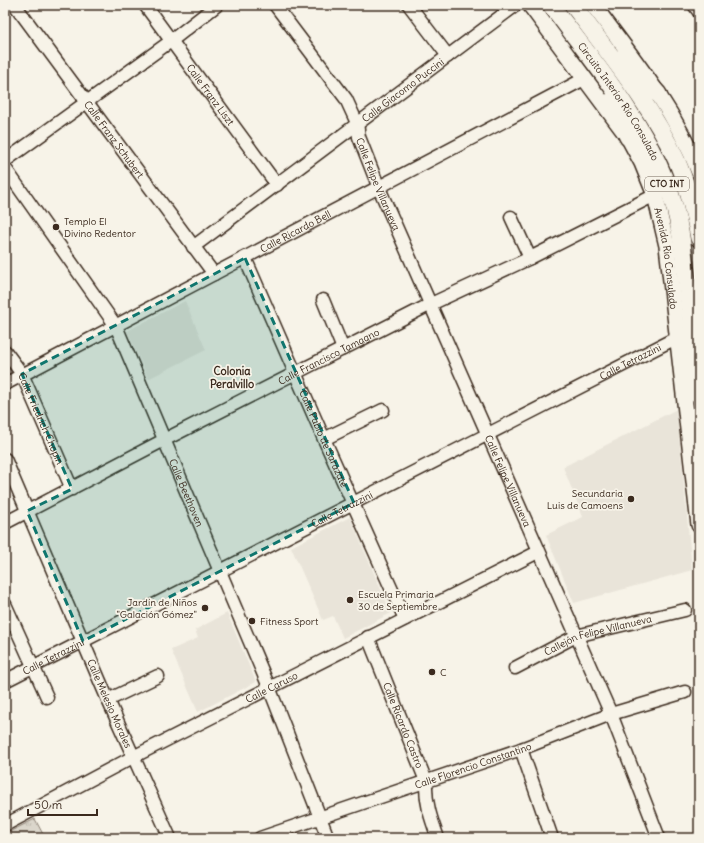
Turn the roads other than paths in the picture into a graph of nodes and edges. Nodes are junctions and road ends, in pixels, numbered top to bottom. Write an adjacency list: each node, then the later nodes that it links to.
1 (15, 5): 18 (street, Calle Franz Schubert)
2 (145, 5): 14 (street, Calle Franz Liszt)
3 (217, 5): 14 (street)
4 (275, 5): 19 (street, Calle Felipe Villanueva)
5 (409, 5): 15 (street)
6 (516, 5): 15 (street, Calle Giacomo Puccini)
7 (530, 5): 16 (main road, Avenida Río Consulado / CTO INT)
8 (551, 5): 13 (highway, Circuito Interior Río Consulado / CTO INT)
9 (593, 5): 17 (main road, CTO INT)
10 (694, 5): 12 (street)
11 (575, 8): 17 (highway); 28 (highway, Circuito Interior Río Consulado / CTO INT)
12 (699, 12)
13 (569, 29): 20 (highway); 42 (highway, Circuito Interior Río Consulado / CTO INT)
14 (171, 41): 18 (street); 24 (street, Calle Franz Liszt)
15 (448, 56): 19 (street, Calle Giacomo Puccini)
16 (584, 78): 20 (main road, Avenida Río Consulado / CTO INT); 25 (street, Calle Ricardo Bell)
17 (658, 94): 23 (main road, CTO INT)
18 (86, 102): 21 (street); 29 (street, Calle Franz Schubert)
19 (357, 123): 24 (street, Calle Giacomo Puccini); 25 (street, Calle Felipe Villanueva)
20 (628, 137): 26 (main road, Avenida Río Consulado / CTO INT)
21 (5, 161)
22 (5, 168): 35 (street, Calle Beethoven)
23 (699, 172)
24 (277, 185): 29 (street, Calle Giacomo Puccini)
25 (379, 188): 30 (street, Calle Ricardo Bell); 34 (street, Calle Felipe Villanueva)
26 (655, 195): 31 (street, Calle Francisco Tamagno); 36 (main road, Avenida Río Consulado / CTO INT)
27 (511, 217): 31 (street)
28 (699, 238)
29 (193, 247): 32 (street, Calle Franz Schubert)
30 (245, 258): 32 (street, Calle Ricardo Bell); 39 (street, Calle Pablo de Sarazate)
31 (530, 258): 34 (street, Calle Francisco Tamagno)
32 (214, 274): 35 (street, Calle Ricardo Bell)
33 (323, 300): 37 (street)
34 (431, 304): 37 (street, Calle Francisco Tamagno); 44 (street, Calle Felipe Villanueva)
35 (116, 326): 40 (street, Calle Ricardo Bell); 46 (street, Calle Beethoven)
36 (678, 337): 44 (street, Calle Tetrazzini); 52 (main road, Avenida Río Consulado / CTO INT)
37 (343, 349): 39 (street, Calle Francisco Tamagno)
38 (5, 351): 40 (street, Calle Friedrich Chopin)
39 (295, 373): 45 (street, Calle Pablo de Sarazate); 46 (street, Calle Francisco Tamagno)
40 (22, 374): 41 (street, Calle Ricardo Bell); 48 (street, Calle Friedrich Chopin)
41 (5, 384)
42 (699, 395)
43 (383, 410): 45 (street)
44 (487, 434): 49 (street, Calle Tetrazzini); 53 (street, Calle Felipe Villanueva)
45 (324, 439): 49 (street, Calle Pablo de Sarazate)
46 (164, 440): 48 (street, Calle Francisco Tamagno); 54 (street, Calle Beethoven)
47 (5, 459): 50 (street, Calle Melesio Morales)
48 (72, 488): 50 (street, Calle Francisco Tamagno)
49 (354, 504): 54 (street, Calle Tetrazzini); 57 (street, Calle Pablo de Sarazate)
50 (27, 511): 51 (street, Calle Francisco Tamagno); 60 (street, Calle Melesio Morales)
51 (5, 523)
52 (699, 525)
53 (538, 552): 57 (street, Calle Caruso); 58 (street, Calle Felipe Villanueva)
54 (219, 571): 60 (street, Calle Tetrazzini); 65 (street, Calle Beethoven)
55 (5, 604): 61 (street)
56 (685, 610): 58 (street, Callejón Felipe Villanueva)
57 (405, 619): 59 (street, Calle Caruso)
58 (576, 636): 62 (street, Callejón Felipe Villanueva); 69 (street, Calle Felipe Villanueva)
59 (368, 637): 65 (street, Calle Caruso); 72 (street, Calle Ricardo Castro)
60 (84, 642): 61 (street, Calle Tetrazzini); 68 (street, Calle Melesio Morales)
61 (33, 666): 64 (street, Calle Tetrazzini); 67 (street)
62 (515, 668)
63 (158, 676): 68 (street)
64 (5, 681)
65 (269, 688): 71 (street, Calle Caruso); 73 (street, Calle Beethoven)
66 (685, 692): 69 (street, Calle Florencio Constantino)
67 (47, 697)
68 (108, 700): 71 (street, Calle Melesio Morales)
69 (611, 714): 70 (street, Calle Florencio Constantino); 80 (street, Calle Felipe Villanueva)
70 (521, 749): 72 (street, Calle Florencio Constantino); 79 (street)
71 (134, 757): 74 (street, Calle Caruso); 75 (street, Calle Melesio Morales)
72 (426, 781): 73 (street, Calle Florencio Constantino); 78 (street, Calle Ricardo Castro)
73 (321, 817): 76 (street, Calle Florencio Constantino); 77 (street, Calle Beethoven)
74 (5, 825)
75 (170, 838)
76 (260, 838)
77 (328, 838)
78 (438, 838)
79 (552, 838)
80 (659, 838)

